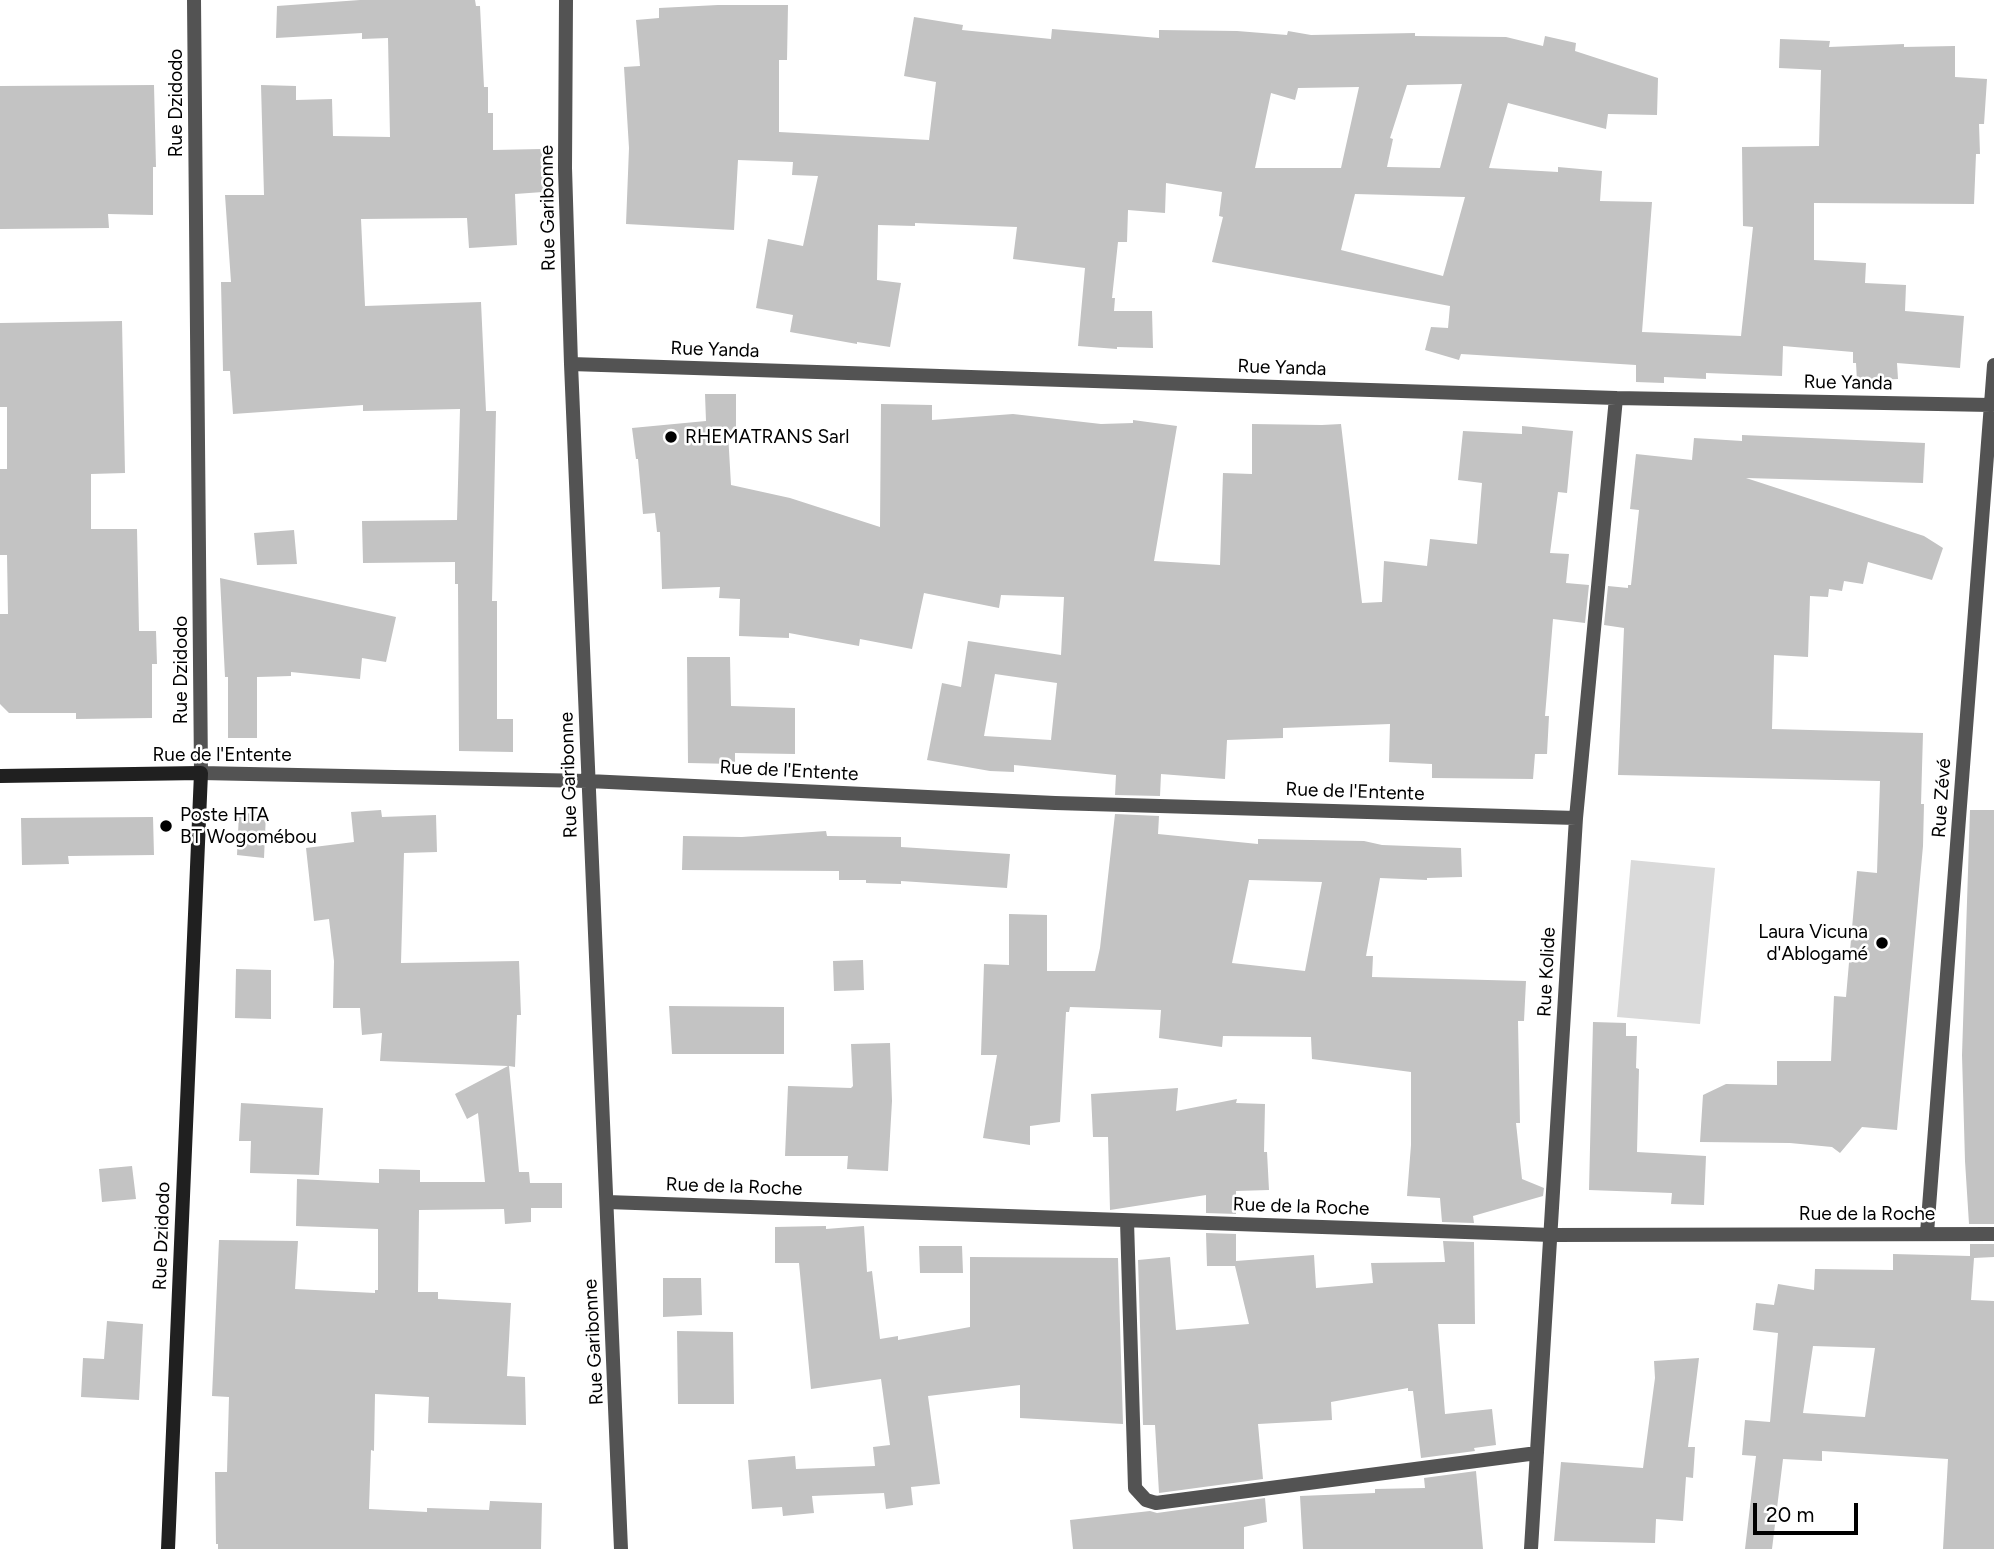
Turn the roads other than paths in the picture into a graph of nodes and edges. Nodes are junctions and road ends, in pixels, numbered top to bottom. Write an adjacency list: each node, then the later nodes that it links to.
1 (194, 0): 7 (street, Rue Dzidodo)
2 (566, 0): 3 (street, Rue Garibonne)
3 (571, 364): 5 (street, Rue Yanda); 9 (street, Rue Garibonne)
4 (1994, 365): 6 (street, Rue Zévé)
5 (1616, 398): 6 (street, Rue Yanda); 10 (street, Rue Kolide)
6 (1991, 404): 13 (street, Rue Zévé)
7 (201, 773): 8 (street, Rue de l'Entente); 9 (street, Rue de l'Entente); 17 (street, Rue Dzidodo)
8 (0, 776)
9 (588, 781): 10 (street, Rue de l'Entente); 11 (street, Rue Garibonne)
10 (1576, 818): 15 (street, Rue Kolide)
11 (607, 1202): 12 (street, Rue de la Roche); 18 (street, Rue Garibonne)
12 (1127, 1220): 15 (street, Rue de la Roche); 16 (street)
13 (1927, 1233): 14 (street, Rue de la Roche); 15 (street, Rue de la Roche)
14 (1994, 1234)
15 (1551, 1235): 16 (street, Rue Kolide)
16 (1537, 1452): 19 (street, Rue Kolide)
17 (168, 1549)
18 (621, 1549)
19 (1531, 1549)

